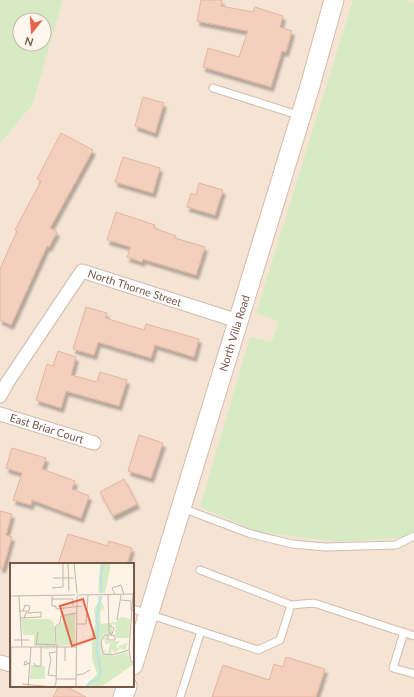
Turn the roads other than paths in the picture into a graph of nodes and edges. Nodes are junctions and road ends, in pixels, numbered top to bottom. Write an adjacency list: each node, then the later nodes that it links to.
1 (334, 0): 3 (main road, North Villa Road)
2 (213, 88): 3 (lane)
3 (301, 116): 4 (main road, North Villa Road)
4 (238, 320): 5 (street, North Thorne Street); 8 (main road, North Villa Road)
5 (0, 396)
6 (0, 414): 7 (street, East Briar Court)
7 (94, 443)
8 (181, 507): 9 (lane); 12 (main road, North Villa Road)
9 (414, 536)
10 (200, 570): 11 (lane)
11 (290, 605): 13 (lane); 14 (lane)
12 (141, 612): 13 (lane); 16 (main road, North Villa Road)
13 (201, 631): 22 (lane)
14 (404, 632): 15 (lane); 19 (lane)
15 (414, 636)
16 (134, 659)
17 (0, 662): 18 (street)
18 (10, 665)
19 (414, 674)
20 (127, 687): 21 (main road)
21 (123, 697)
22 (180, 697)

